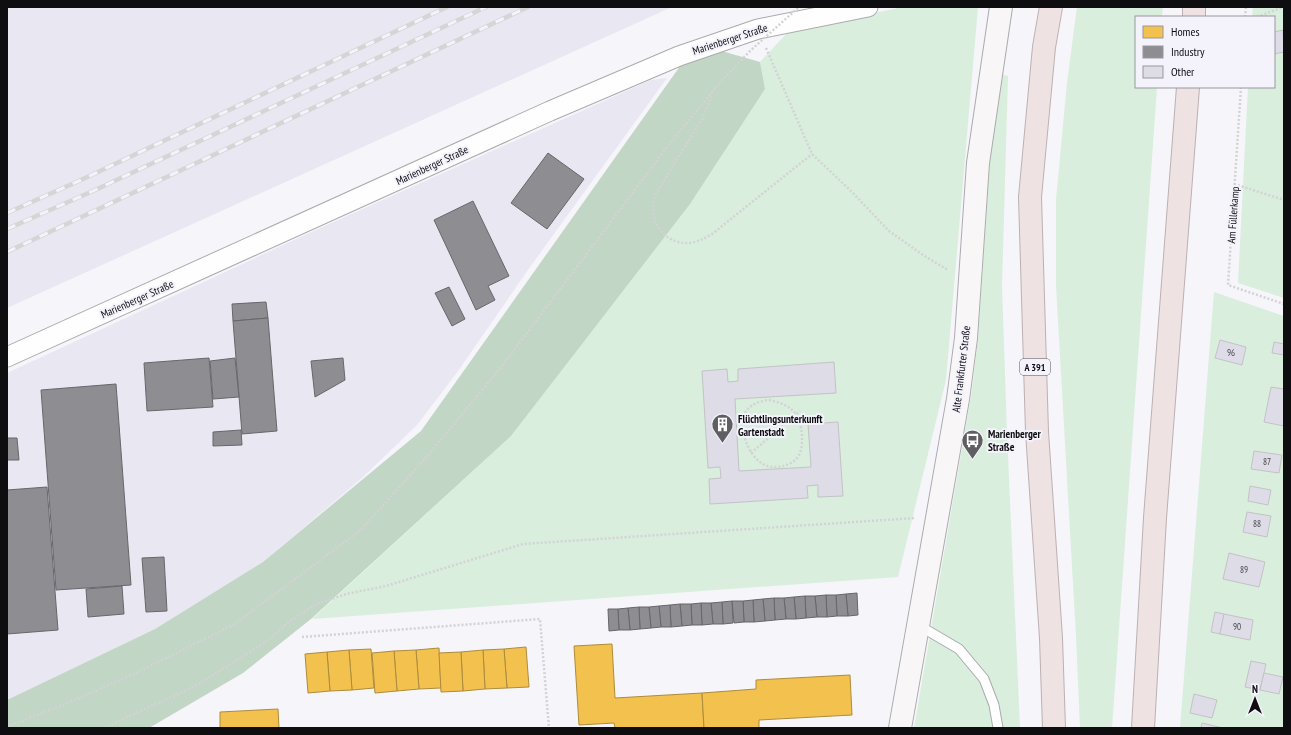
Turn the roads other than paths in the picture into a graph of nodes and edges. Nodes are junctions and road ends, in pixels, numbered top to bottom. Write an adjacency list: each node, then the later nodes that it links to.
1 (868, 7): 5 (street, Marienberger Straße)
2 (1001, 7): 6 (street, Alte Frankfurter Straße)
3 (1051, 7): 9 (highway, A 391)
4 (1188, 88): 10 (highway)
5 (7, 357)
6 (918, 625): 7 (street, Alte Frankfurter Straße); 8 (lane)
7 (900, 728)
8 (998, 728)
9 (1054, 728)
10 (1143, 728)

